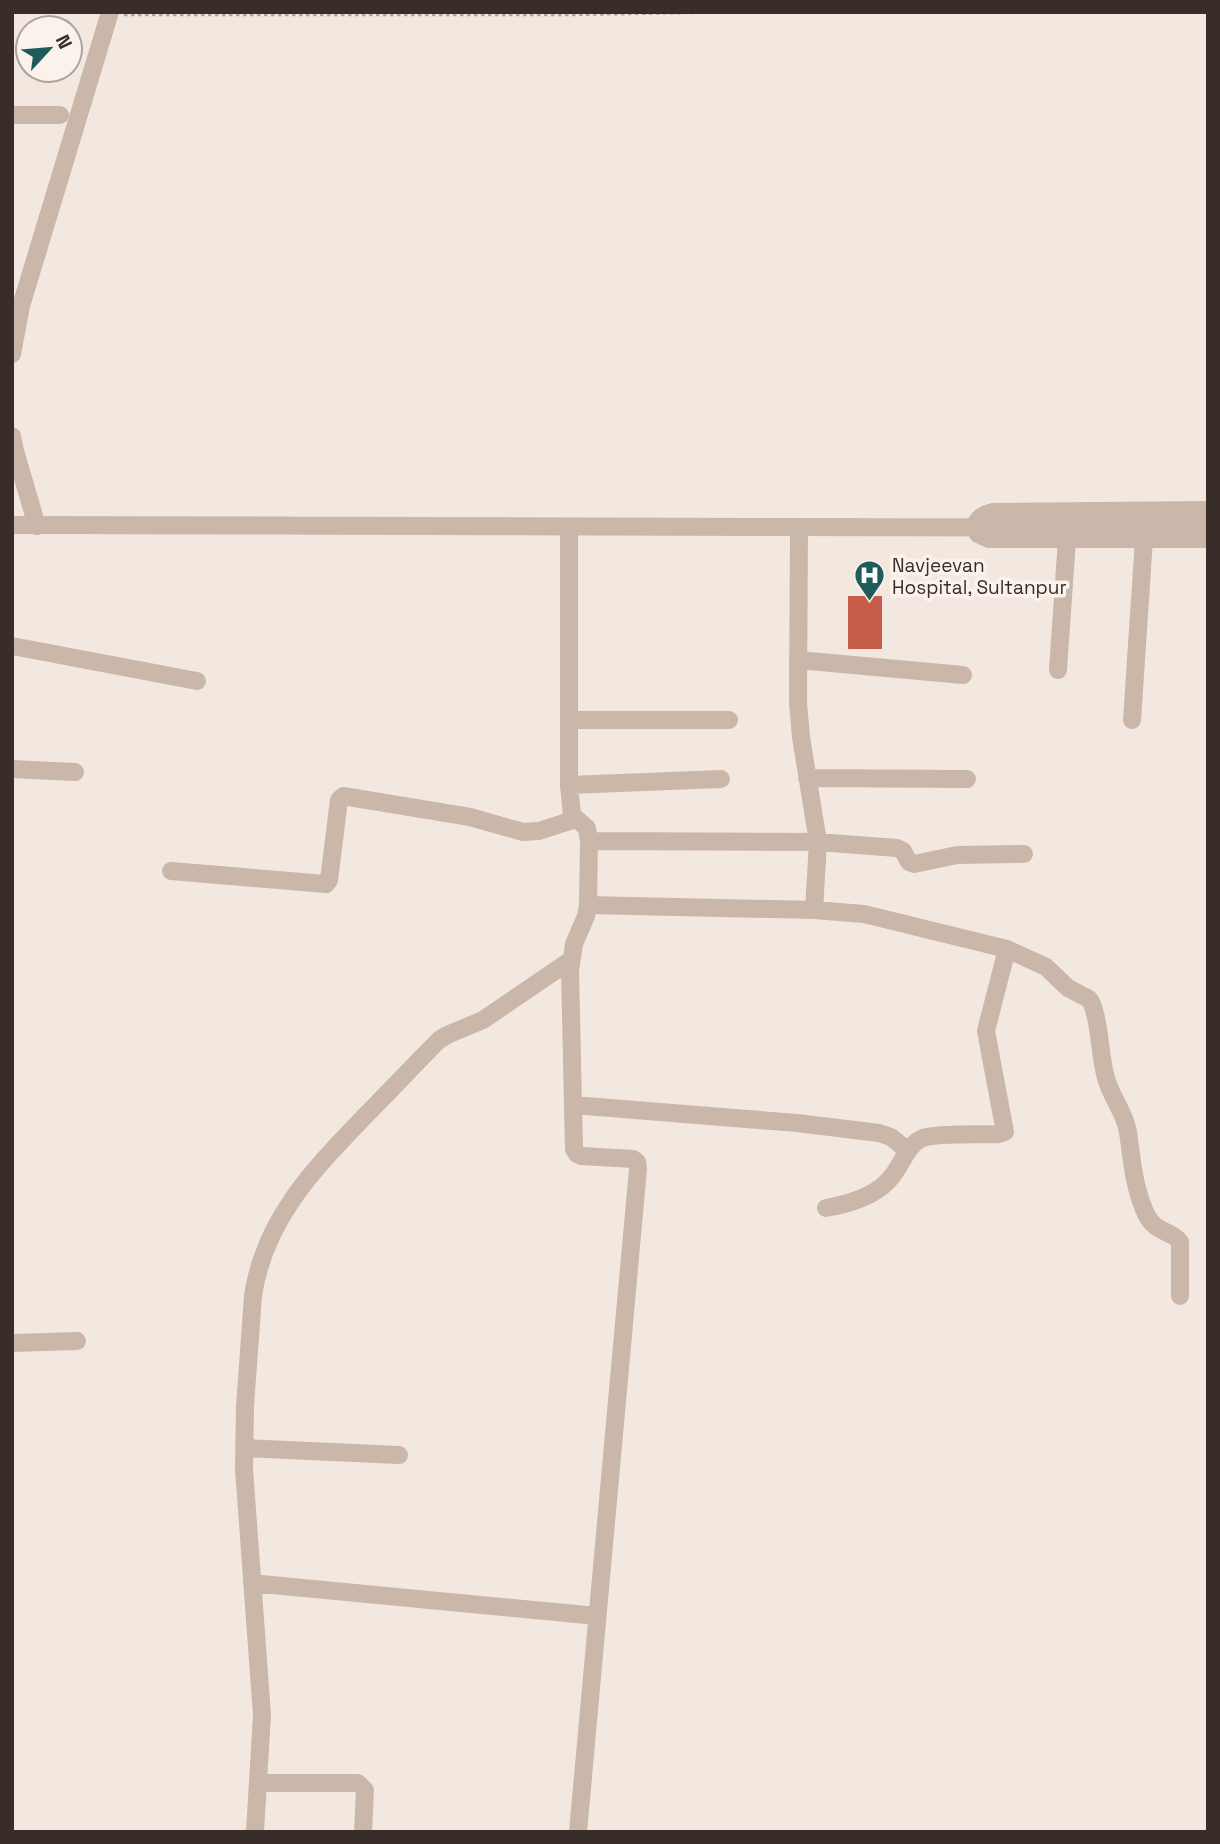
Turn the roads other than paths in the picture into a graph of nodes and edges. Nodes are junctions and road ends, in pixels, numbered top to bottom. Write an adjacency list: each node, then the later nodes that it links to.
1 (110, 14): 4 (street)
2 (12, 115): 3 (street)
3 (60, 115)
4 (12, 354)
5 (12, 436): 8 (street)
6 (1208, 510): 11 (street)
7 (12, 525): 8 (street)
8 (37, 526): 9 (street)
9 (569, 527): 10 (street); 21 (street)
10 (799, 527): 11 (street); 17 (street)
11 (974, 527): 12 (street); 13 (street)
12 (1208, 528)
13 (1068, 539): 14 (street); 18 (street)
14 (1144, 539): 15 (street); 23 (street)
15 (1208, 539)
16 (12, 646): 20 (street)
17 (798, 660): 19 (street); 26 (street)
18 (1058, 670)
19 (963, 675)
20 (197, 681)
21 (569, 720): 22 (street); 29 (street)
22 (729, 720)
23 (1132, 720)
24 (12, 769): 25 (street)
25 (75, 772)
26 (807, 778): 28 (street); 32 (street)
27 (721, 779): 29 (street)
28 (967, 779)
29 (569, 785): 30 (street)
30 (576, 819): 31 (street); 34 (street)
31 (589, 841): 32 (street); 35 (street)
32 (818, 842): 33 (street); 36 (street)
33 (1024, 853)
34 (171, 871)
35 (588, 905): 36 (street); 38 (street)
36 (814, 910): 37 (street)
37 (1007, 949): 40 (street); 42 (street)
38 (571, 960): 39 (street); 45 (street)
39 (573, 1105): 40 (street); 48 (street)
40 (908, 1151): 41 (street)
41 (826, 1208)
42 (1180, 1296)
43 (77, 1341): 44 (street)
44 (12, 1343)
45 (244, 1448): 46 (street); 47 (street)
46 (399, 1455)
47 (253, 1583): 48 (street); 49 (street)
48 (597, 1616): 52 (street)
49 (258, 1783): 50 (street); 51 (street)
50 (255, 1832)
51 (363, 1832)
52 (578, 1832)

